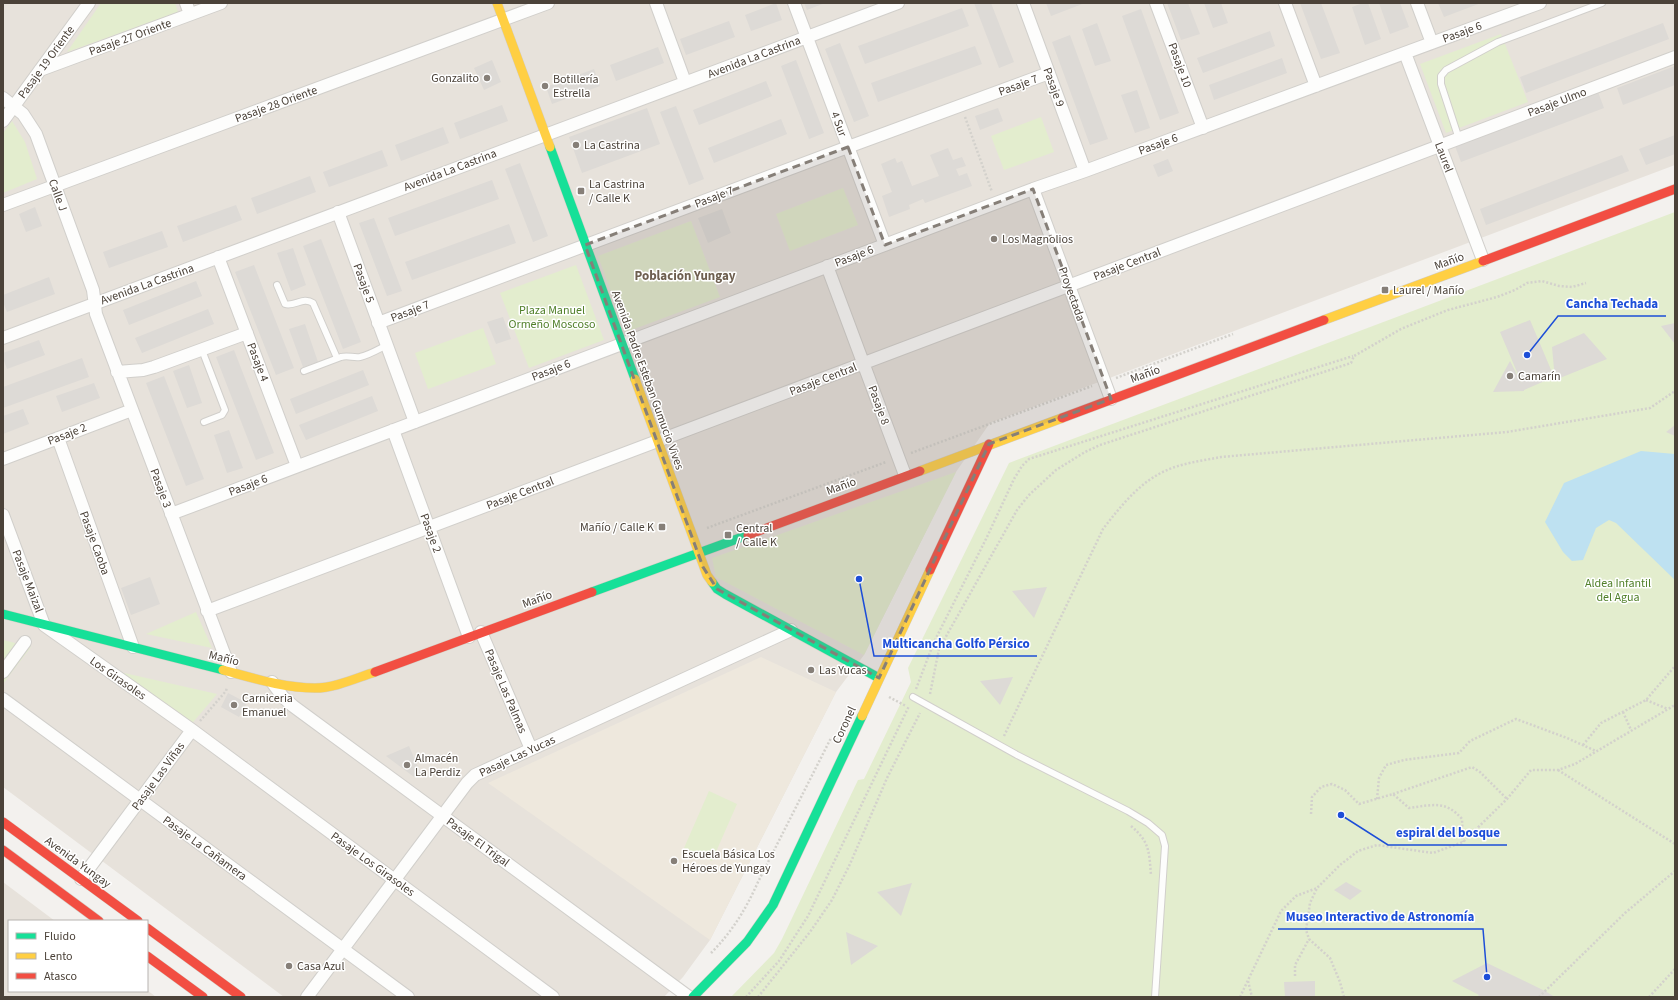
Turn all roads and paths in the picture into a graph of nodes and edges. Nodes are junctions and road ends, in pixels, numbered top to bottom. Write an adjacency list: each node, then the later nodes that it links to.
1 (89, 3): 20 (street, Pasaje 19 Oriente)
2 (221, 3): 14 (street, Pasaje 27 Oriente)
3 (497, 3): 15 (street, Avenida Padre Esteban Gumucio Vives)
4 (548, 3): 15 (street, Pasaje 28 Oriente)
5 (656, 3): 22 (street)
6 (794, 3): 16 (street, 4 Sur)
7 (898, 3): 16 (street, Avenida La Castrina)
8 (1023, 3): 21 (street, Pasaje 9)
9 (1156, 3): 28 (street, Pasaje 10)
10 (1285, 3): 23 (street)
11 (1417, 3): 17 (street)
12 (1540, 3): 17 (street, Pasaje 6)
13 (1602, 3): 30 (lane)
14 (188, 9): 20 (street, Pasaje 27 Oriente)
15 (503, 20): 29 (street, Avenida Padre Esteban Gumucio Vives); 34 (street, Pasaje 28 Oriente)
16 (806, 37): 22 (street, Avenida La Castrina); 32 (street, 4 Sur)
17 (1432, 43): 18 (street, Pasaje 6)
18 (1405, 53): 23 (street, Pasaje 6); 31 (street, Laurel)
19 (1675, 57): 30 (street, Pasaje Ulmo)
20 (40, 70): 25 (street, Pasaje 19 Oriente)
21 (1049, 73): 26 (street, Pasaje 7); 33 (street, Pasaje 9)
22 (685, 82): 29 (street, Avenida La Castrina)
23 (1316, 86): 28 (street, Pasaje 6)
24 (3, 98): 25 (street, Calle J)
25 (14, 106): 27 (street, Pasaje 19 Oriente); 34 (street, Calle J)
26 (960, 106): 32 (street, Pasaje 7); 37 (path)
27 (3, 121)
28 (1203, 128): 33 (street, Pasaje 6)
29 (545, 135): 39 (street, Avenida La Castrina); 41 (street, Avenida Padre Esteban Gumucio Vives)
30 (1459, 139): 31 (street, Pasaje Ulmo)
31 (1440, 146): 43 (street, Laurel); 47 (street, Pasaje Central)
32 (848, 147): 40 (street, 4 Sur); 41 (street, Pasaje 7)
33 (1086, 171): 35 (street, Pasaje 6)
34 (55, 186): 38 (street, Pasaje 28 Oriente); 48 (street, Calle J)
35 (1033, 188): 37 (street, Pasaje 6); 47 (street, Proyectada)
36 (1675, 189): 43 (street, Mañío)
37 (996, 202): 40 (street, Pasaje 6)
38 (3, 205)
39 (338, 212): 42 (street, Avenida La Castrina); 49 (street, Pasaje 5)
40 (885, 244): 44 (street, Pasaje 6)
41 (586, 245): 49 (street, Pasaje 7); 53 (street, Avenida Padre Esteban Gumucio Vives)
42 (218, 257): 48 (street, Avenida La Castrina); 51 (street, Pasaje 4)
43 (1483, 260): 63 (street, Mañío)
44 (827, 266): 53 (street, Pasaje 6); 58 (street, Pasaje 8)
45 (1586, 283): 56 (path)
46 (277, 285): 57 (lane)
47 (1069, 286): 58 (street, Pasaje Central); 61 (street, Proyectada)
48 (94, 304): 52 (street, Avenida La Castrina); 60 (street, Pasaje 3)
49 (378, 323): 54 (street, Pasaje 5)
50 (1239, 332): 61 (path)
51 (247, 333): 55 (street); 73 (street, Pasaje 4)
52 (3, 338)
53 (622, 344): 66 (street, Pasaje 6); 69 (street, Avenida Padre Esteban Gumucio Vives)
54 (387, 345): 57 (lane); 66 (street, Pasaje 5)
55 (202, 350): 60 (street); 65 (lane)
56 (1354, 356): 94 (path); 97 (path)
57 (337, 358): 59 (lane)
58 (864, 364): 69 (street, Pasaje Central); 71 (street, Pasaje 8)
59 (304, 371)
60 (118, 372): 64 (street, Pasaje 3)
61 (1105, 382): 63 (street, Proyectada); 71 (path)
62 (1675, 391): 108 (path)
63 (1111, 399): 70 (street, Mañío)
64 (132, 410): 68 (street, Pasaje 2); 75 (street, Pasaje 3)
65 (204, 422)
66 (415, 422): 67 (street, Pasaje 6)
67 (393, 430): 73 (street, Pasaje 6); 77 (street, Pasaje 2)
68 (58, 438): 72 (street, Pasaje 2); 87 (street, Pasaje Caoba)
69 (657, 441): 77 (street, Pasaje Central); 79 (street, Avenida Padre Esteban Gumucio Vives)
70 (989, 444): 74 (street, Mañío); 91 (street, Coronel)
71 (898, 458): 74 (street, Pasaje 8); 78 (path)
72 (3, 459)
73 (297, 466): 75 (street, Pasaje 6)
74 (905, 475): 79 (street, Mañío)
75 (170, 514): 80 (street, Pasaje 3)
76 (3, 515): 82 (street, Pasaje Maizal)
77 (429, 528): 80 (street, Pasaje Central); 85 (street, Pasaje 2)
78 (706, 528)
79 (698, 552): 83 (street, Avenida Padre Esteban Gumucio Vives); 84 (street, Mañío)
80 (207, 611): 90 (street, Pasaje 3)
81 (3, 614): 82 (street, Mañío)
82 (44, 625): 87 (street, Mañío); 104 (street, Los Girasoles)
83 (791, 630): 91 (street, Avenida Padre Esteban Gumucio Vives); 109 (street, Pasaje Las Yucas)
84 (481, 632): 85 (street, Mañío); 109 (street, Pasaje Las Palmas)
85 (469, 637): 92 (street, Mañío)
86 (25, 642): 89 (street)
87 (133, 647): 90 (street, Mañío)
88 (1675, 666): 96 (path)
89 (3, 672)
90 (231, 672): 92 (street, Mañío); 104 (path, Pasaje Las Viñas)
91 (879, 678): 144 (street, Coronel)
92 (272, 682): 117 (street, Pasaje El Trigal)
93 (890, 697): 99 (path)
94 (913, 697): 97 (lane); 99 (path)
95 (3, 699): 115 (street, Pasaje La Cañamera)
96 (1646, 700): 100 (path); 101 (path)
97 (925, 704): 102 (path); 108 (lane)
98 (1675, 705): 100 (path)
99 (908, 707): 102 (path); 145 (path)
100 (1668, 709): 105 (path)
101 (1623, 712): 105 (path); 107 (path)
102 (920, 713): 103 (path); 146 (path)
103 (927, 717)
104 (192, 730): 115 (street, Pasaje Las Viñas); 125 (street, Pasaje Los Girasoles)
105 (1631, 730): 110 (path)
106 (833, 734): 134 (path)
107 (1583, 745): 110 (path); 113 (path)
108 (1000, 746): 147 (lane)
109 (531, 749): 117 (street, Pasaje Las Yucas)
110 (1596, 751): 111 (path)
111 (1558, 770): 114 (path); 121 (path)
112 (1393, 794): 113 (path); 114 (path); 120 (path)
113 (1377, 799): 116 (path)
114 (1507, 799): 120 (path)
115 (140, 801): 124 (street, Pasaje Las Viñas); 132 (street, Pasaje La Cañamera)
116 (1311, 814)
117 (442, 816): 125 (street, Pasaje Las Yucas); 143 (street, Pasaje El Trigal)
118 (3, 822): 124 (street, Avenida Yungay)
119 (1126, 822): 126 (path)
120 (1463, 842): 127 (path)
121 (1675, 844)
122 (3, 850): 128 (street)
123 (1675, 871): 151 (path)
124 (81, 879): 129 (street, Avenida Yungay)
125 (394, 880): 132 (street, Pasaje Las Yucas); 142 (street, Pasaje Los Girasoles)
126 (1151, 882)
127 (1317, 888): 131 (path); 137 (path)
128 (98, 920)
129 (137, 920)
130 (148, 929): 139 (street)
131 (1310, 939): 136 (path); 150 (path)
132 (343, 949): 140 (street, Pasaje Las Yucas); 141 (street, Pasaje La Cañamera)
133 (148, 957): 138 (street)
134 (708, 957)
135 (1675, 969): 152 (path)
136 (1295, 976)
137 (1248, 981): 148 (path); 149 (path)
138 (203, 997)
139 (241, 997)
140 (307, 997)
141 (408, 997)
142 (553, 997)
143 (689, 997)
144 (693, 997)
145 (746, 997)
146 (758, 997)
147 (1155, 997)
148 (1240, 997)
149 (1252, 997)
150 (1344, 997)
151 (1539, 997)
152 (1649, 997)

